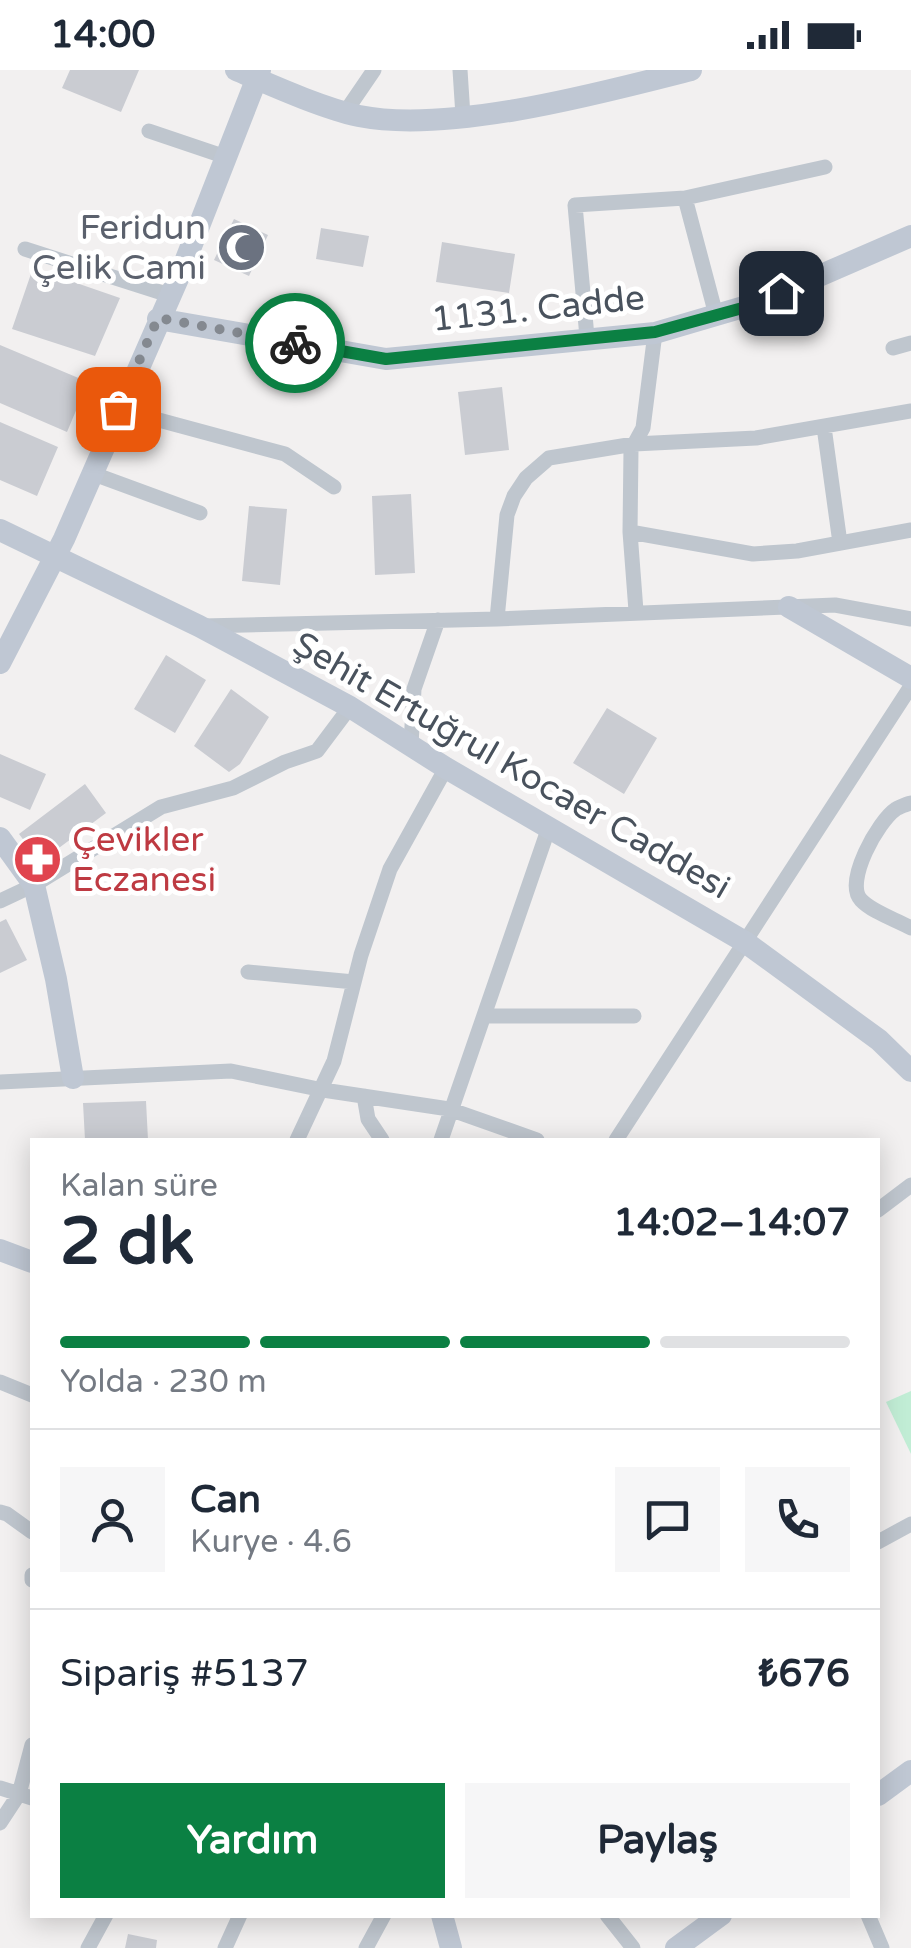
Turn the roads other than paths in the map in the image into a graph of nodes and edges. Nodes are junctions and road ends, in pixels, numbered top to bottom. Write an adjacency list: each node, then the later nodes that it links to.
1 (374, 70): 5 (street)
2 (460, 70): 6 (street)
3 (691, 70): 6 (street)
4 (251, 73): 5 (street); 8 (street)
5 (346, 111): 6 (street)
6 (463, 116)
7 (148, 131): 8 (street)
8 (226, 157): 13 (street)
9 (826, 167): 10 (street)
10 (685, 198): 14 (street); 17 (street)
11 (911, 236): 14 (street, 1131. Cadde)
12 (25, 249): 13 (street)
13 (169, 294): 15 (street)
14 (716, 315): 16 (street, 1131. Cadde)
15 (158, 318): 17 (street, 1131. Cadde); 20 (street)
16 (655, 332): 17 (street, 1131. Cadde); 23 (street)
17 (588, 337)
18 (911, 344): 19 (street)
19 (893, 348)
20 (118, 409): 24 (street); 25 (street)
21 (911, 411): 22 (street)
22 (824, 427): 23 (street); 30 (street)
23 (634, 444): 29 (street); 34 (street)
24 (90, 473): 26 (street); 31 (street)
25 (334, 487)
26 (200, 513)
27 (0, 530): 31 (street, Şehit Ertuğrul Kocaer Caddesi)
28 (911, 530): 30 (street)
29 (630, 532): 30 (street); 33 (street)
30 (840, 544)
31 (56, 554): 37 (street, Şehit Ertuğrul Kocaer Caddesi); 38 (street)
32 (788, 606): 33 (street); 35 (street); 39 (street)
33 (636, 611): 34 (street)
34 (497, 619): 36 (street)
35 (911, 619)
36 (438, 620): 37 (street); 42 (street)
37 (199, 626): 41 (street, Şehit Ertuğrul Kocaer Caddesi)
38 (0, 664)
39 (911, 678)
40 (911, 686): 50 (street)
41 (350, 706): 42 (street, Şehit Ertuğrul Kocaer Caddesi); 47 (street)
42 (411, 745): 43 (street, Şehit Ertuğrul Kocaer Caddesi)
43 (446, 768): 45 (street, Şehit Ertuğrul Kocaer Caddesi); 52 (street)
44 (911, 803): 49 (street)
45 (549, 827): 50 (street, Şehit Ertuğrul Kocaer Caddesi); 53 (street)
46 (0, 838): 47 (street)
47 (34, 886): 48 (street); 56 (street)
48 (0, 901)
49 (911, 928)
50 (746, 942): 55 (street, Şehit Ertuğrul Kocaer Caddesi); 65 (street)
51 (248, 972): 52 (street)
52 (354, 982): 58 (street)
53 (486, 1016): 54 (street); 60 (street)
54 (634, 1016)
55 (911, 1071)
56 (73, 1078): 57 (street); 58 (street)
57 (0, 1082)
58 (323, 1090): 59 (street); 61 (street)
59 (364, 1096): 60 (street); 62 (street)
60 (450, 1109): 63 (street); 64 (street)
61 (298, 1138)
62 (381, 1138)
63 (442, 1138)
64 (530, 1138)
65 (617, 1138)
66 (911, 1185): 67 (street)
67 (880, 1208)
68 (0, 1250): 69 (street)
69 (30, 1261)
70 (0, 1382): 71 (street)
71 (30, 1394)
72 (0, 1512): 74 (street)
73 (911, 1524): 75 (street)
74 (30, 1531)
75 (880, 1541)
76 (30, 1762): 80 (street)
77 (911, 1771): 79 (street)
78 (0, 1788): 80 (street)
79 (880, 1794)
80 (26, 1796): 81 (street)
81 (0, 1823)
82 (104, 1918): 90 (street)
83 (239, 1918): 91 (street)
84 (382, 1918): 92 (street)
85 (443, 1918): 93 (street)
86 (609, 1918): 94 (street)
87 (718, 1918): 89 (street)
88 (869, 1918): 95 (street)
89 (687, 1945)
90 (88, 1948)
91 (225, 1948)
92 (366, 1948)
93 (451, 1948)
94 (633, 1948)
95 (882, 1948)

